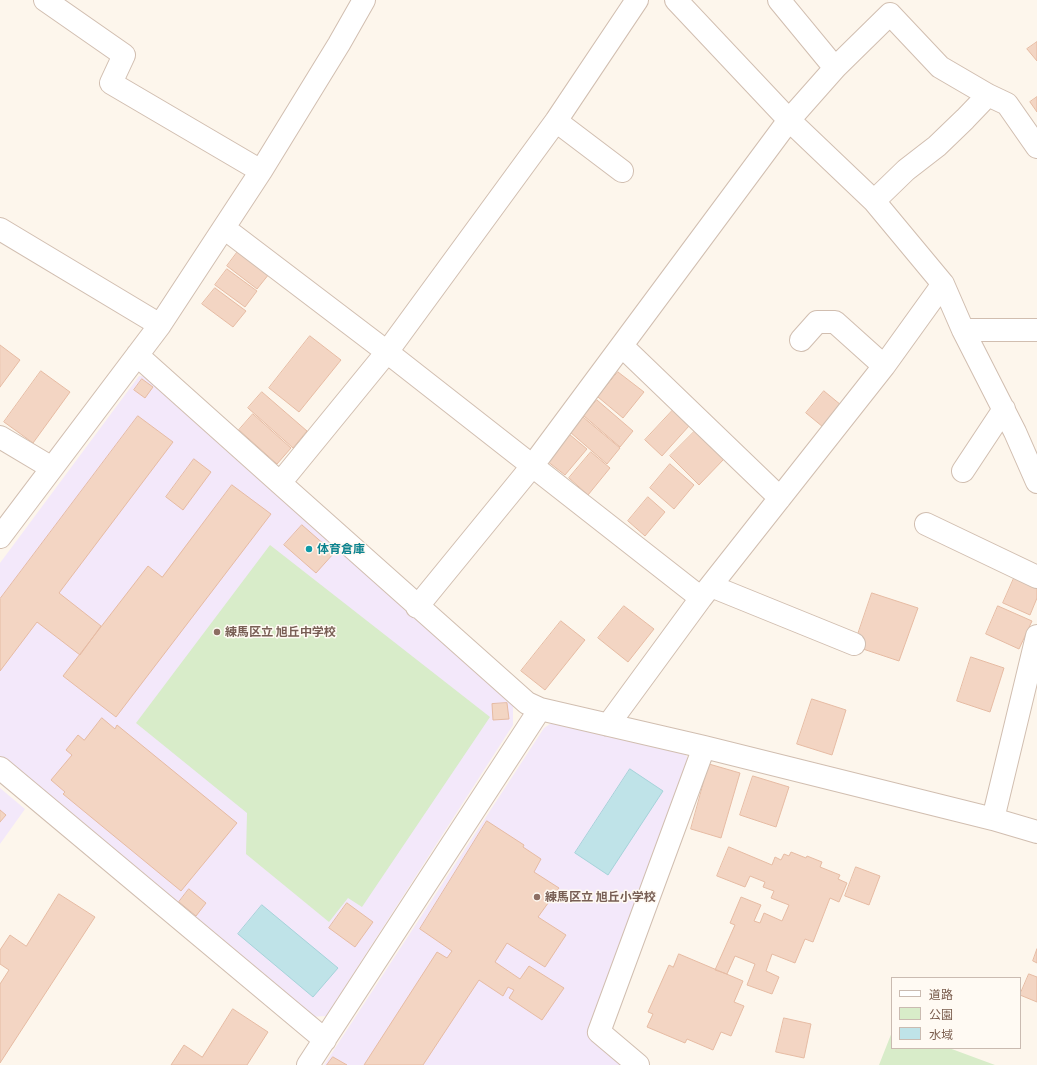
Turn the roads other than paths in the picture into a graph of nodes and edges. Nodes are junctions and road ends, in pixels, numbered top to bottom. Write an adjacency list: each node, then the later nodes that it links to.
1 (45, 0): 11 (street)
2 (364, 0): 11 (street)
3 (637, 0): 9 (street)
4 (676, 0): 8 (street)
5 (779, 0): 6 (street)
6 (835, 68): 7 (street); 8 (street)
7 (988, 95): 10 (street); 13 (street)
8 (789, 120): 13 (street); 21 (street)
9 (556, 121): 12 (street); 22 (street)
10 (1037, 147)
11 (261, 171): 14 (street)
12 (622, 171)
13 (874, 201): 16 (street)
14 (224, 228): 17 (street); 22 (street)
15 (0, 229): 17 (street)
16 (943, 284): 18 (street); 24 (street)
17 (160, 325): 23 (street)
18 (963, 330): 19 (street); 25 (street)
19 (1036, 331)
20 (801, 340): 24 (street)
21 (622, 346): 27 (street); 32 (street)
22 (387, 352): 27 (street); 31 (street)
23 (137, 354): 28 (street); 31 (street)
24 (884, 366): 32 (street)
25 (1004, 409): 29 (street); 30 (street)
26 (0, 437): 28 (street)
27 (533, 466): 36 (street); 37 (street)
28 (52, 468): 34 (street)
29 (963, 471)
30 (1037, 482)
31 (280, 483): 37 (street)
32 (780, 498): 36 (street)
33 (926, 524): 35 (street)
34 (0, 537)
35 (1037, 578)
36 (706, 592): 39 (street); 41 (street)
37 (418, 606): 40 (street)
38 (1037, 636): 44 (street)
39 (854, 644)
40 (540, 708): 41 (street); 46 (street)
41 (608, 725): 42 (street)
42 (704, 747): 44 (street); 48 (street)
43 (0, 768): 46 (street)
44 (993, 819): 45 (street)
45 (1037, 832)
46 (325, 1040): 47 (street)
47 (308, 1065)
48 (638, 1065)

